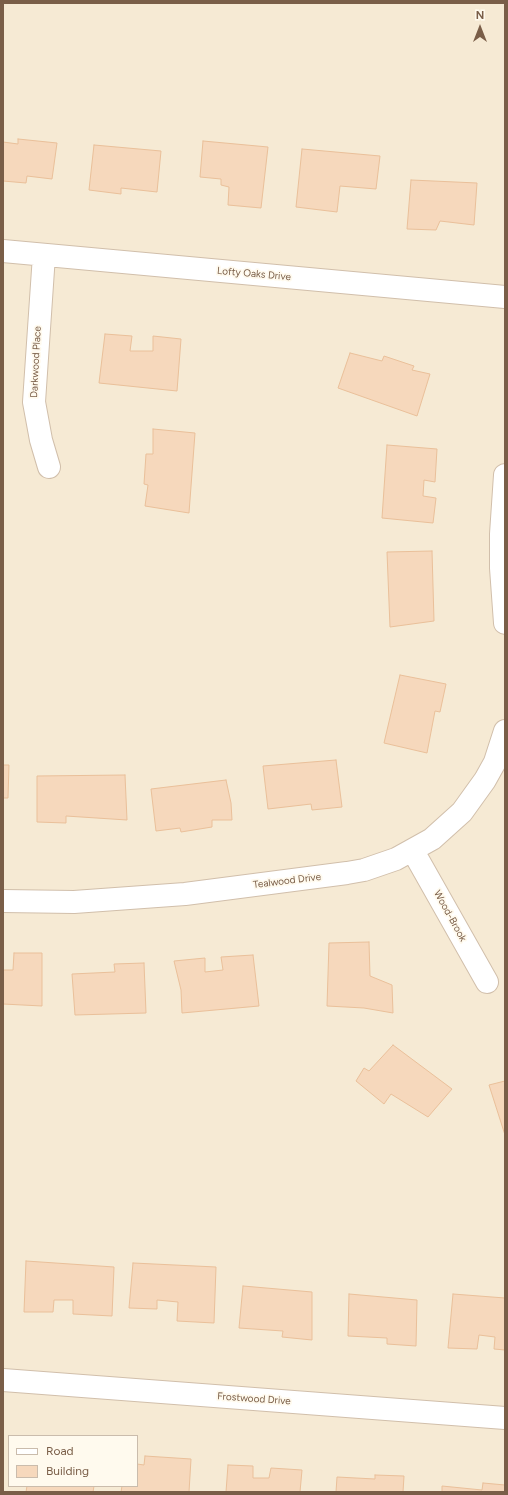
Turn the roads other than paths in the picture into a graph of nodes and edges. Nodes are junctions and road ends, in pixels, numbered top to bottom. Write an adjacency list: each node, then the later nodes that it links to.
1 (3, 252): 2 (street, Lofty Oaks Drive)
2 (44, 255): 3 (street, Lofty Oaks Drive); 4 (street, Darkwood Place)
3 (505, 297)
4 (50, 467)
5 (505, 475): 6 (street)
6 (505, 624)
7 (505, 732): 8 (street, Tealwood Drive)
8 (413, 851): 9 (street, Tealwood Drive); 10 (street, Wood-Brook)
9 (3, 901)
10 (487, 982)
11 (3, 1380): 12 (street, Frostwood Drive)
12 (505, 1418)

